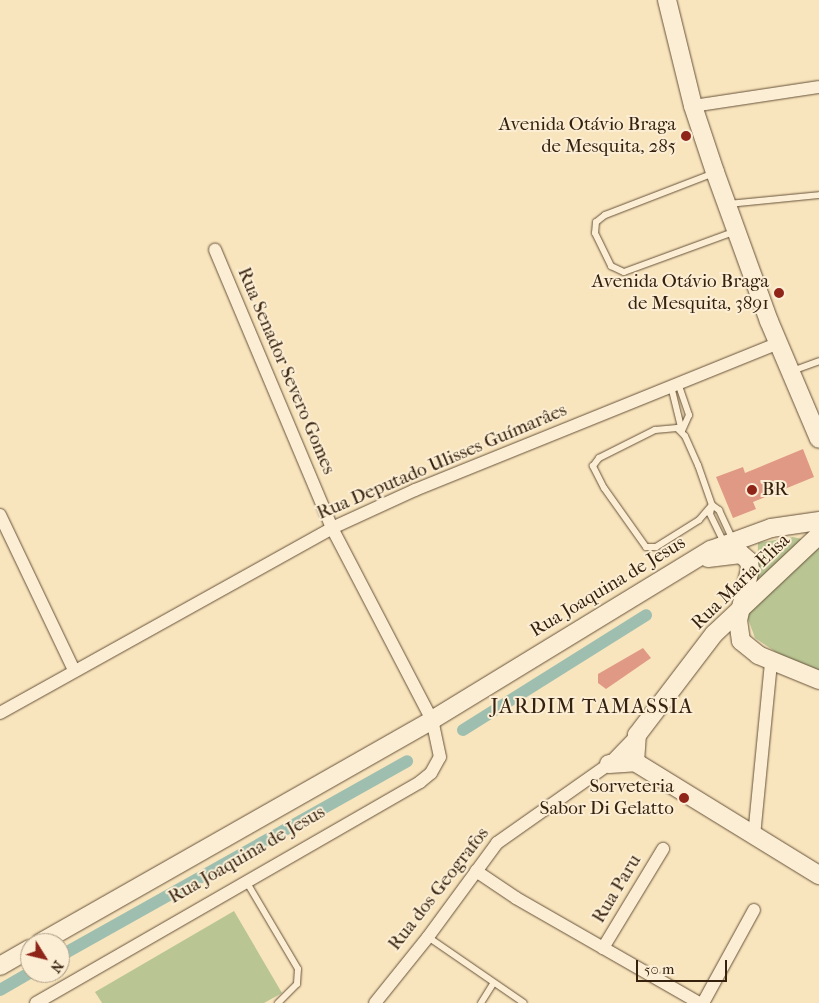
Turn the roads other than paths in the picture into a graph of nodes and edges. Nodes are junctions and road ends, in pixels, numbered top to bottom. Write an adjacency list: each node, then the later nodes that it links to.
1 (667, 0): 3 (main road)
2 (819, 87): 3 (street)
3 (693, 106): 4 (main road)
4 (715, 172): 6 (main road); 7 (lane)
5 (819, 195): 6 (lane)
6 (727, 204): 7 (main road)
7 (737, 231): 9 (main road)
8 (215, 250): 18 (street, Rua Senador Severo Gomes)
9 (779, 343): 11 (main road); 12 (street, Rua Deputado Ulisses Guímarâes)
10 (819, 361): 11 (lane)
11 (791, 372): 14 (main road)
12 (675, 385): 13 (lane); 18 (street, Rua Deputado Ulisses Guímarâes)
13 (682, 431): 15 (lane); 15 (lane)
14 (819, 440)
15 (712, 505): 20 (lane); 20 (lane)
16 (0, 515): 24 (street)
17 (819, 521): 20 (main road, Rua Joaquina de Jesus)
18 (332, 528): 24 (street, Rua Deputado Ulisses Guímarâes); 27 (street, Rua Senador Severo Gomes)
19 (819, 535): 22 (main road, Rua Maria Elisa)
20 (729, 542): 21 (main road, Rua Joaquina de Jesus)
21 (690, 562): 22 (main road); 27 (main road, Rua Joaquina de Jesus)
22 (740, 608): 23 (main road); 28 (main road, Rua Maria Elisa)
23 (771, 662): 25 (main road); 31 (street)
24 (74, 670): 26 (street, Rua Deputado Ulisses Guímarâes)
25 (819, 680)
26 (0, 713)
27 (432, 720): 35 (street, Rua Joaquina de Jesus); 37 (main road, Rua Joaquina de Jesus)
28 (637, 735): 29 (main road); 30 (street, Rua dos Geografos)
29 (635, 762): 30 (main road); 31 (main road)
30 (608, 764): 33 (street, Rua dos Geografos)
31 (754, 836): 34 (main road)
32 (663, 848): 39 (street, Rua Paru)
33 (476, 871): 38 (street, Rua dos Geografos); 39 (street)
34 (819, 875)
35 (245, 880): 43 (street, Rua Joaquina de Jesus); 44 (lane)
36 (754, 910): 48 (street)
37 (58, 933)
38 (428, 937): 42 (lane); 45 (street, Rua dos Geografos)
39 (603, 948): 48 (street)
40 (20, 955): 41 (main road)
41 (0, 966)
42 (493, 984): 46 (lane); 47 (lane)
43 (36, 1003)
44 (278, 1003)
45 (375, 1003)
46 (481, 1003)
47 (524, 1003)
48 (701, 1003)

